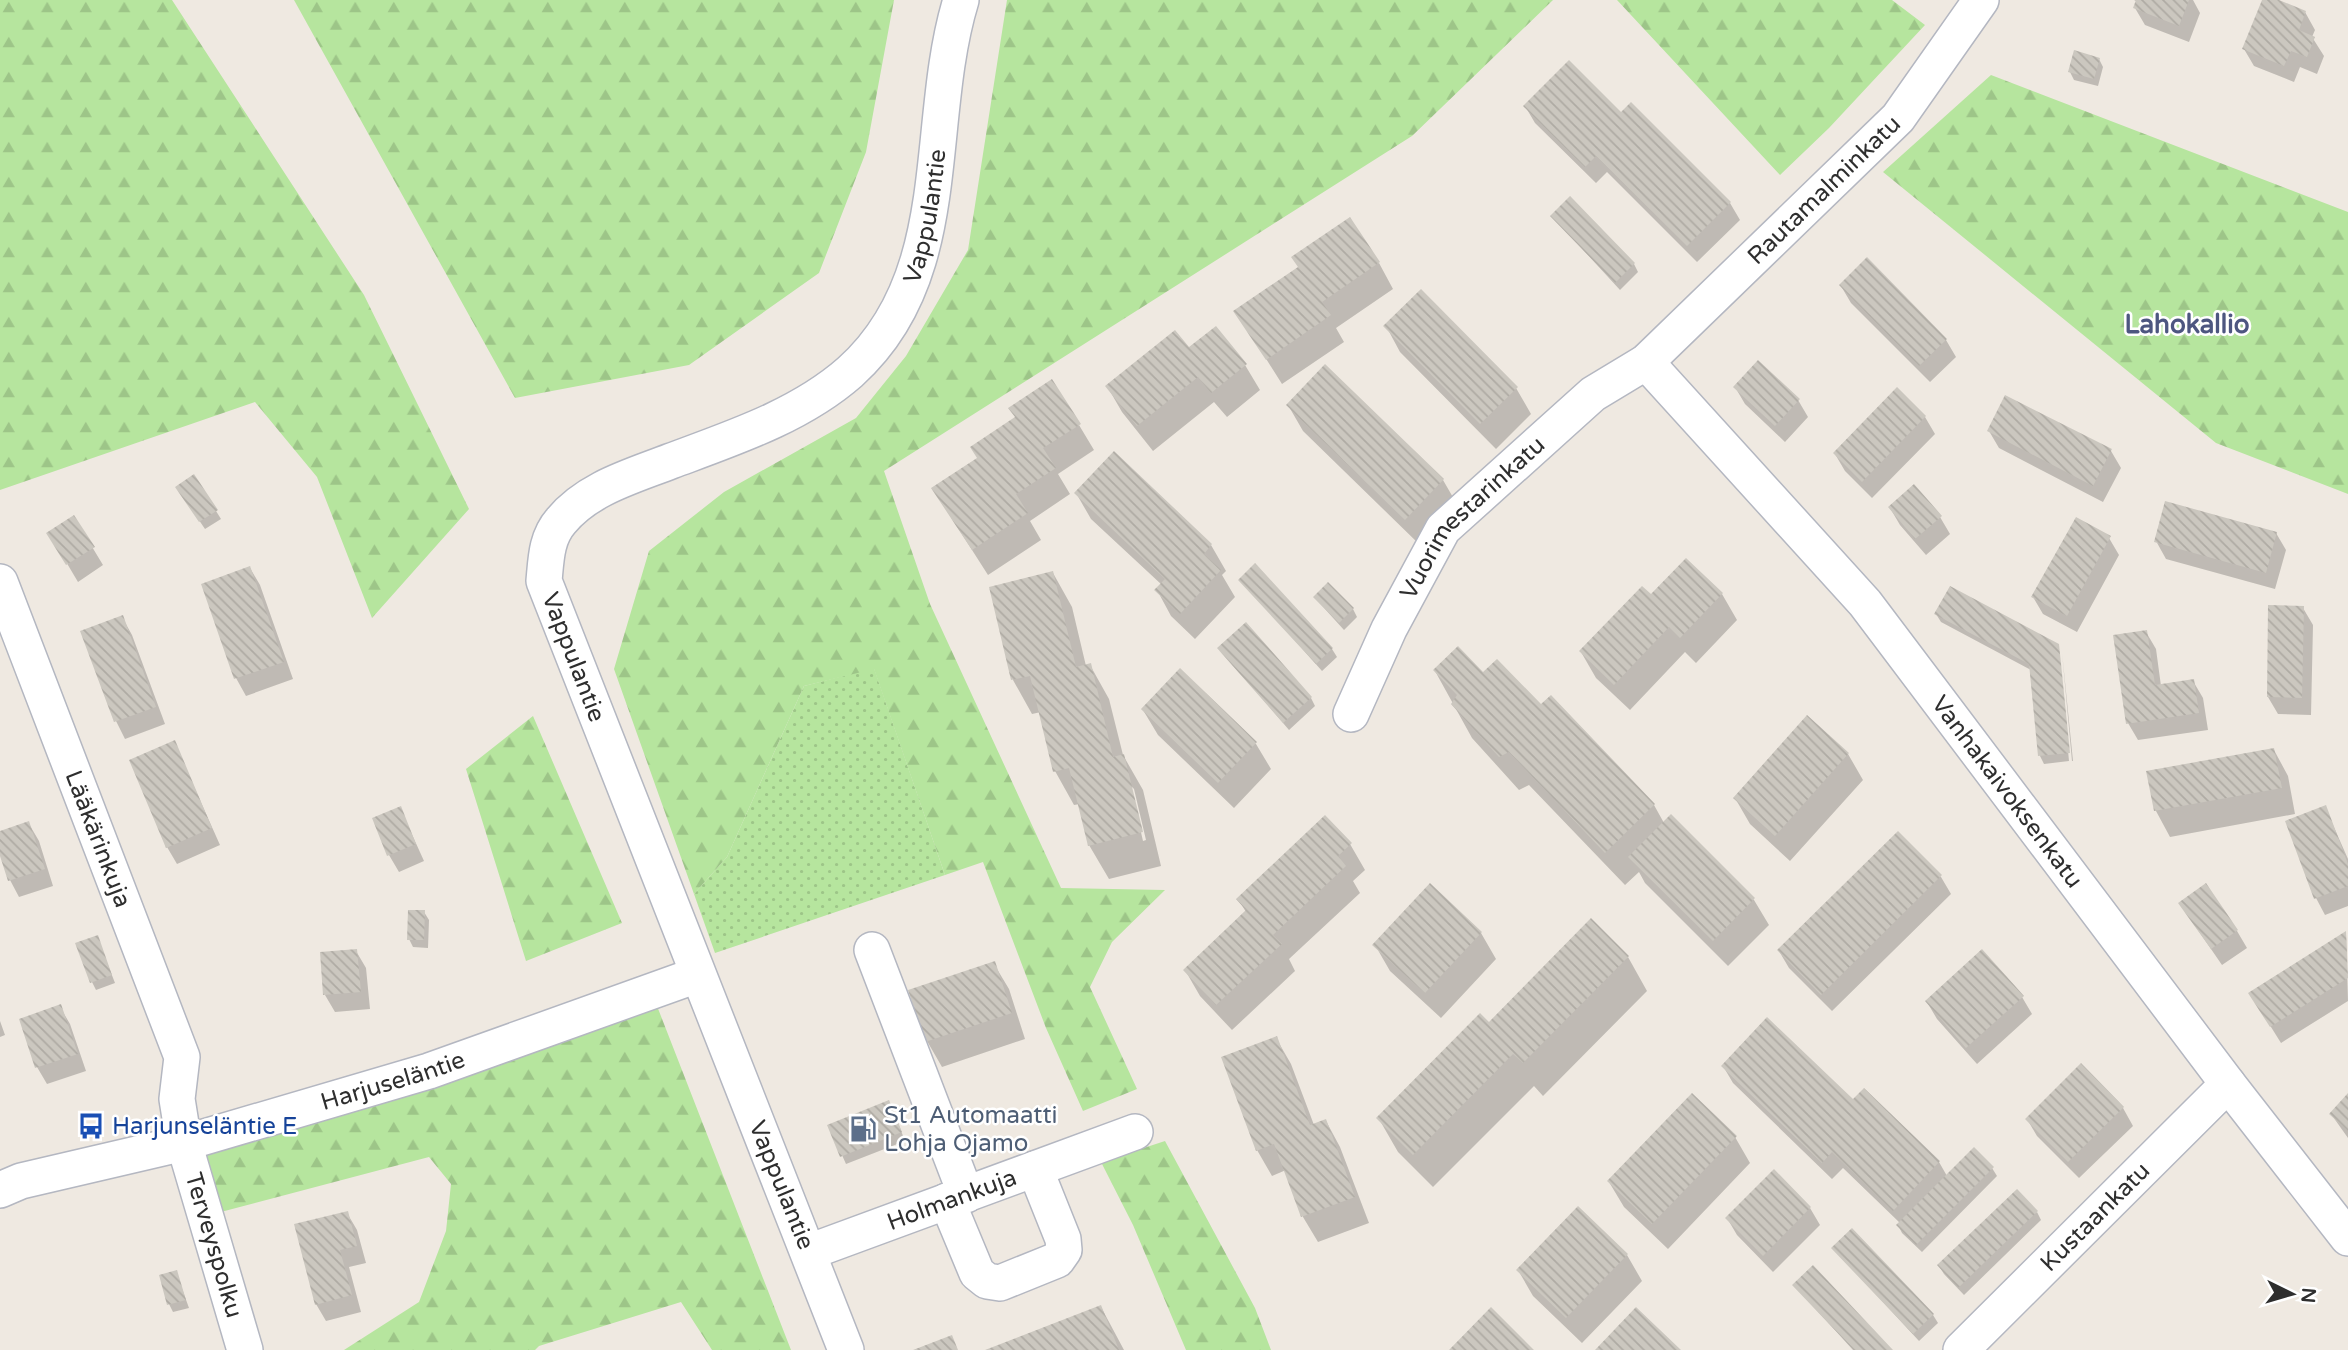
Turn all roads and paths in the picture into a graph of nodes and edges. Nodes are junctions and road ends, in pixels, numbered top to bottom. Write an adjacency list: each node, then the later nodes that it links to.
1 (961, 0): 7 (street, Vappulantie)
2 (1981, 0): 3 (street, Rautamalminkatu)
3 (1646, 362): 5 (street, Vuorimestarinkatu); 8 (street, Vanhakaivoksenkatu)
4 (0, 582): 9 (street, Lääkärinkuja)
5 (1351, 714)
6 (872, 950): 14 (street)
7 (697, 975): 11 (street, Harjuseläntie); 16 (street, Vappulantie)
8 (2228, 1084): 15 (street, Vanhakaivoksenkatu); 19 (street, Kustaankatu)
9 (177, 1099): 11 (street, Terveyspolku)
10 (1135, 1132): 12 (street, Holmankuja)
11 (184, 1143): 13 (street, Harjuseläntie); 17 (street, Terveyspolku)
12 (1035, 1169): 14 (street, Holmankuja); 14 (street)
13 (0, 1190)
14 (956, 1198): 16 (street, Holmankuja)
15 (2348, 1238)
16 (809, 1252): 18 (street, Vappulantie)
17 (245, 1350)
18 (846, 1350)
19 (1961, 1350)

